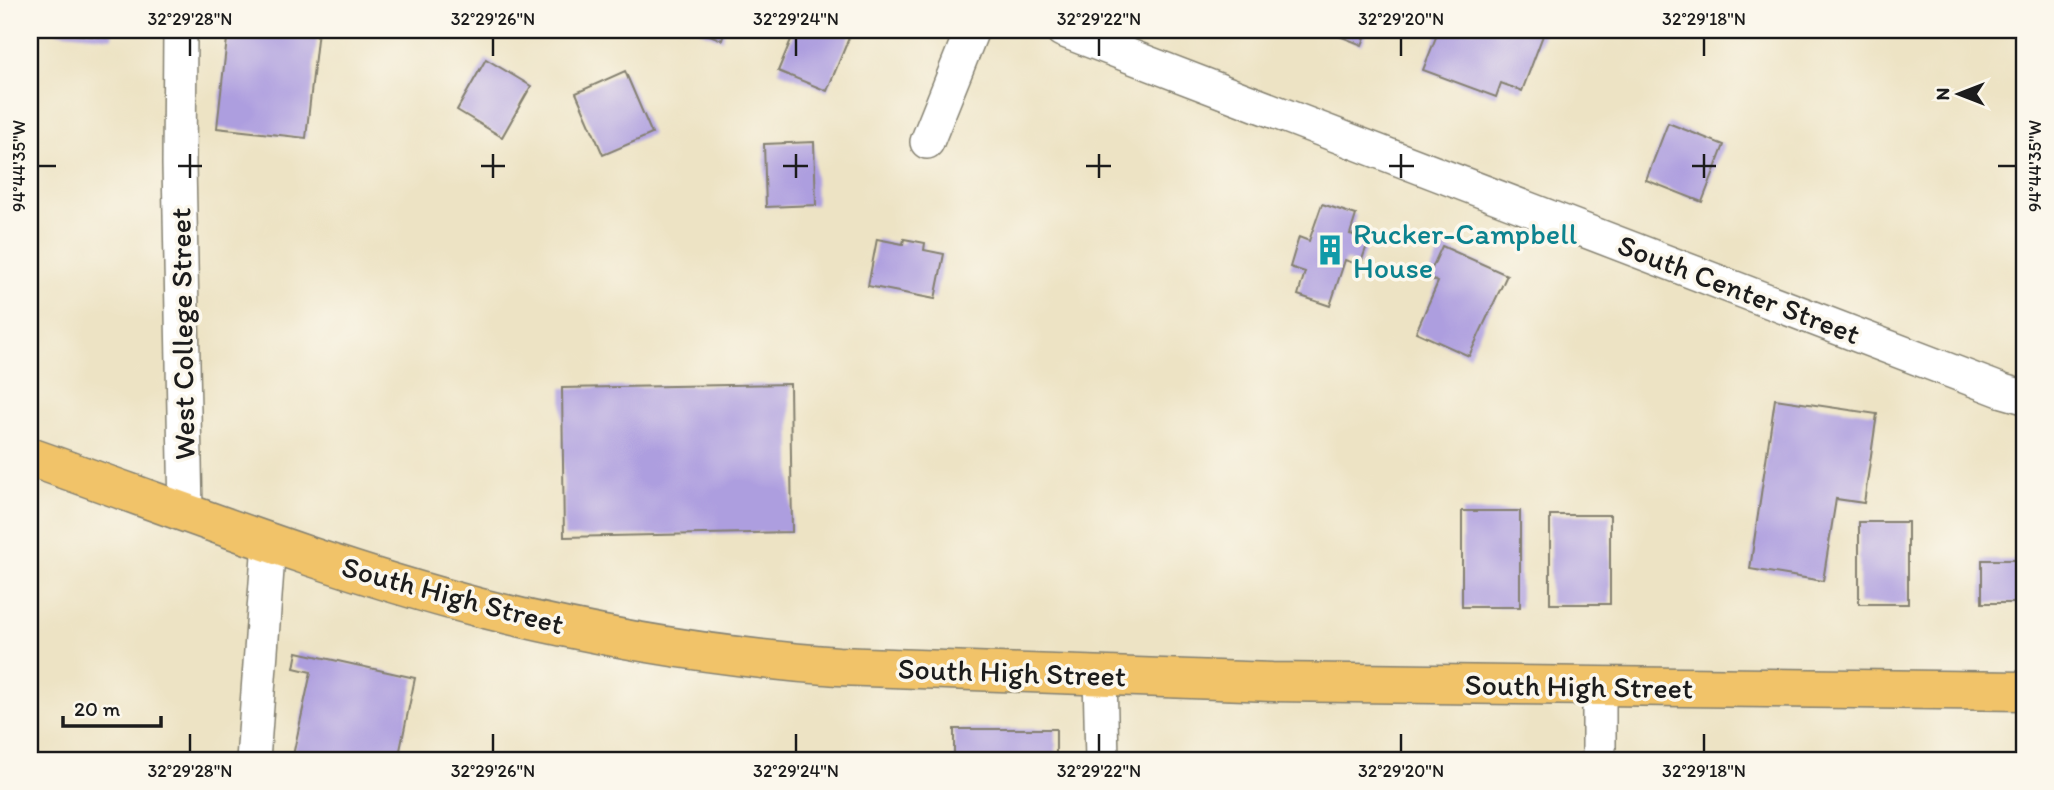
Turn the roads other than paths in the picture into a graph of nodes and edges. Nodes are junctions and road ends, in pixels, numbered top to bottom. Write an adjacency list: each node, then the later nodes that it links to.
1 (180, 30): 8 (street, West College Street)
2 (972, 30): 5 (street)
3 (1062, 30): 4 (street, South Center Street)
4 (1121, 40): 6 (street, South Center Street)
5 (927, 142)
6 (2024, 397)
7 (30, 457): 8 (main road, South High Street)
8 (186, 512): 9 (main road, South High Street)
9 (269, 542): 10 (main road, South High Street); 13 (street)
10 (1100, 676): 11 (main road, South High Street); 14 (street)
11 (1599, 686): 12 (main road, South High Street); 15 (street)
12 (2024, 691)
13 (253, 760)
14 (1102, 760)
15 (1599, 760)

